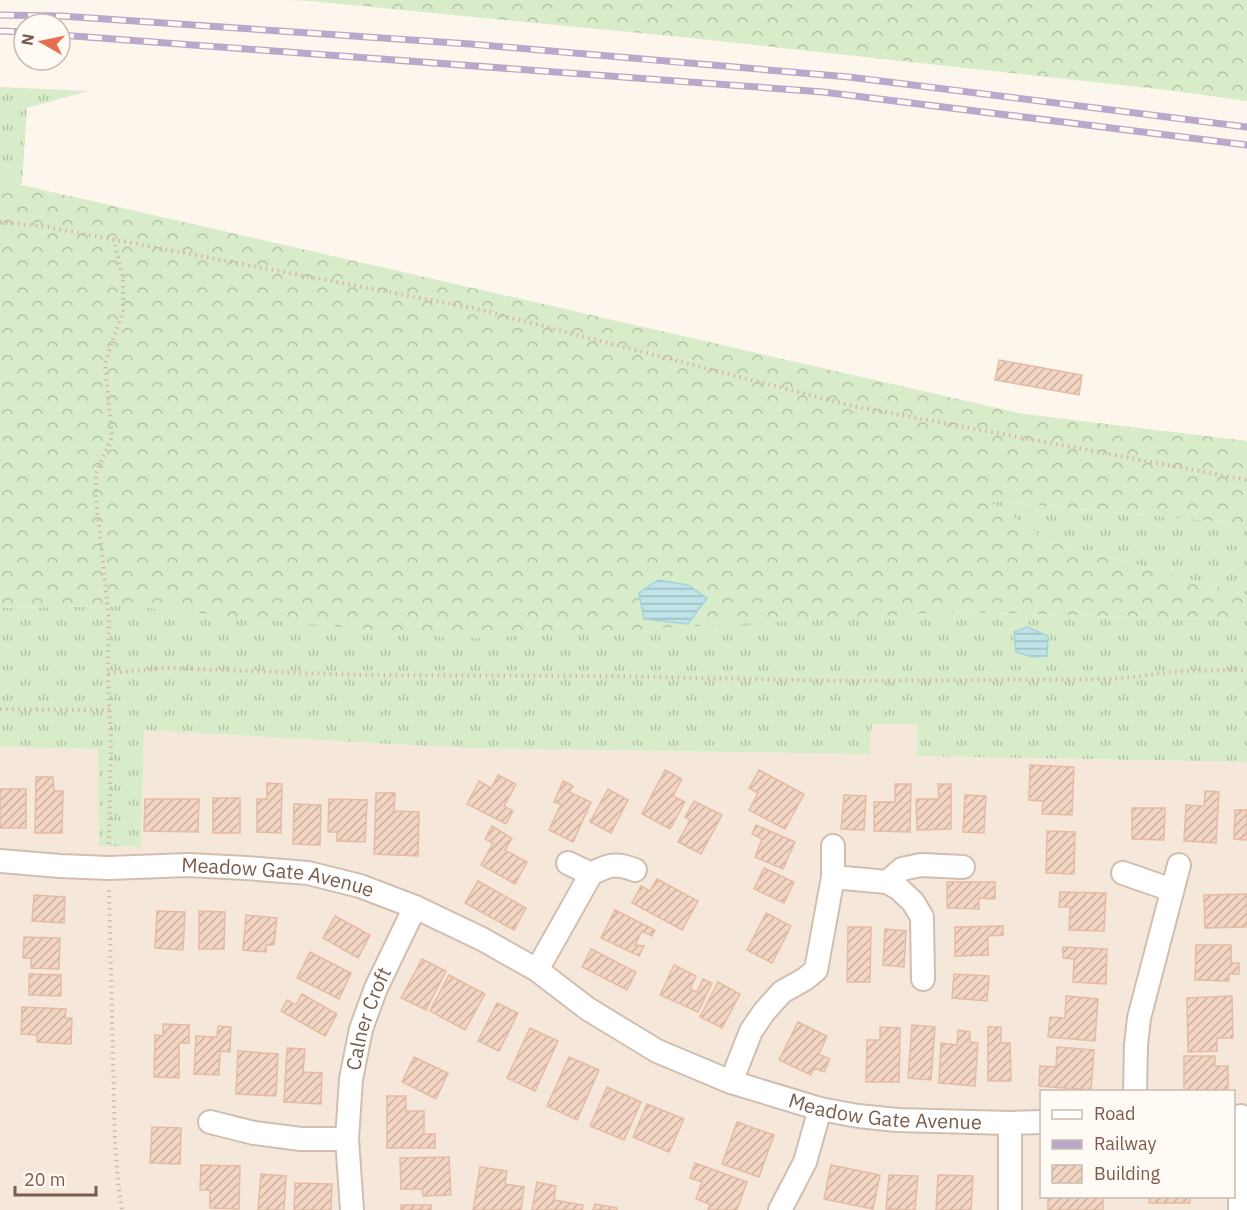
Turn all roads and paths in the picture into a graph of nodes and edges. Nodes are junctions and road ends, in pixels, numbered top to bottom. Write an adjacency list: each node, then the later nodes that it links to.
1 (0, 222): 2 (path)
2 (114, 240): 3 (path); 5 (path)
3 (1247, 480)
4 (1247, 670): 5 (path)
5 (108, 674): 7 (path)
6 (0, 709): 7 (path)
7 (110, 710): 13 (path)
8 (833, 846): 17 (street)
9 (0, 861): 13 (street, Meadow Gate Avenue)
10 (568, 862): 16 (street)
11 (1179, 865): 19 (street)
12 (963, 867): 18 (street)
13 (108, 868): 20 (street, Meadow Gate Avenue); 31 (path)
14 (635, 870): 16 (street)
15 (1123, 873): 19 (street)
16 (591, 874): 21 (street)
17 (833, 878): 18 (street); 23 (street)
18 (886, 882): 22 (street)
19 (1172, 890): 24 (street)
20 (415, 908): 21 (street, Meadow Gate Avenue); 30 (street, Calner Croft)
21 (537, 970): 23 (street, Meadow Gate Avenue)
22 (923, 979)
23 (731, 1082): 25 (street, Meadow Gate Avenue)
24 (1134, 1090)
25 (820, 1109): 29 (street, Meadow Gate Avenue); 33 (street)
26 (1241, 1116): 35 (street)
27 (210, 1122): 30 (street)
28 (1040, 1122): 29 (street, Meadow Gate Avenue)
29 (1010, 1123): 34 (street)
30 (348, 1140): 32 (street, Calner Croft)
31 (122, 1210)
32 (352, 1210)
33 (780, 1210)
34 (1010, 1210)
35 (1240, 1210)

